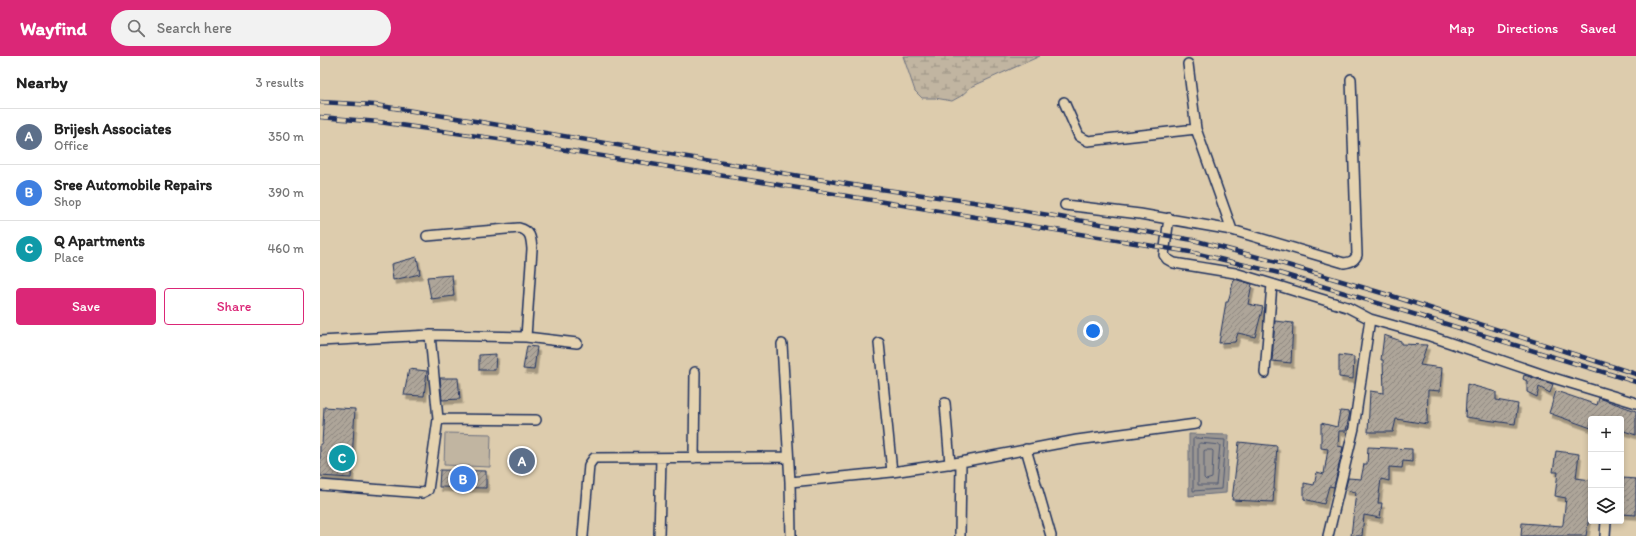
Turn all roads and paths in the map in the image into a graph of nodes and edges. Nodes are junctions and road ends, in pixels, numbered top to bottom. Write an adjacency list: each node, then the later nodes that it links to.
1 (1188, 64): 4 (street)
2 (1351, 79): 7 (street)
3 (1064, 102): 4 (street)
4 (1196, 129): 7 (street)
5 (1064, 205): 6 (street)
6 (1169, 218): 7 (street); 9 (street)
7 (1232, 230)
8 (427, 236): 12 (street)
9 (1272, 284): 10 (street); 18 (street)
10 (1370, 319): 20 (street); 39 (street)
11 (430, 335): 12 (street); 13 (street); 21 (street)
12 (526, 337): 14 (street)
13 (320, 341)
14 (577, 343)
15 (879, 343): 30 (street)
16 (782, 344): 25 (street)
17 (695, 372): 27 (street)
18 (1265, 373)
19 (945, 403): 29 (street)
20 (1636, 403)
21 (438, 419): 22 (street); 32 (street)
22 (536, 420)
23 (1196, 424): 24 (street)
24 (1026, 449): 28 (street); 38 (street)
25 (787, 457): 27 (street); 31 (street)
26 (661, 458): 27 (street); 34 (street); 35 (street)
27 (694, 458)
28 (961, 462): 29 (street); 37 (street)
29 (950, 464): 30 (street)
30 (892, 472): 31 (street)
31 (790, 482): 36 (street)
32 (320, 485)
33 (1606, 524): 40 (street)
34 (583, 536)
35 (659, 536)
36 (791, 536)
37 (960, 536)
38 (1051, 536)
39 (1328, 536)
40 (1605, 536)

